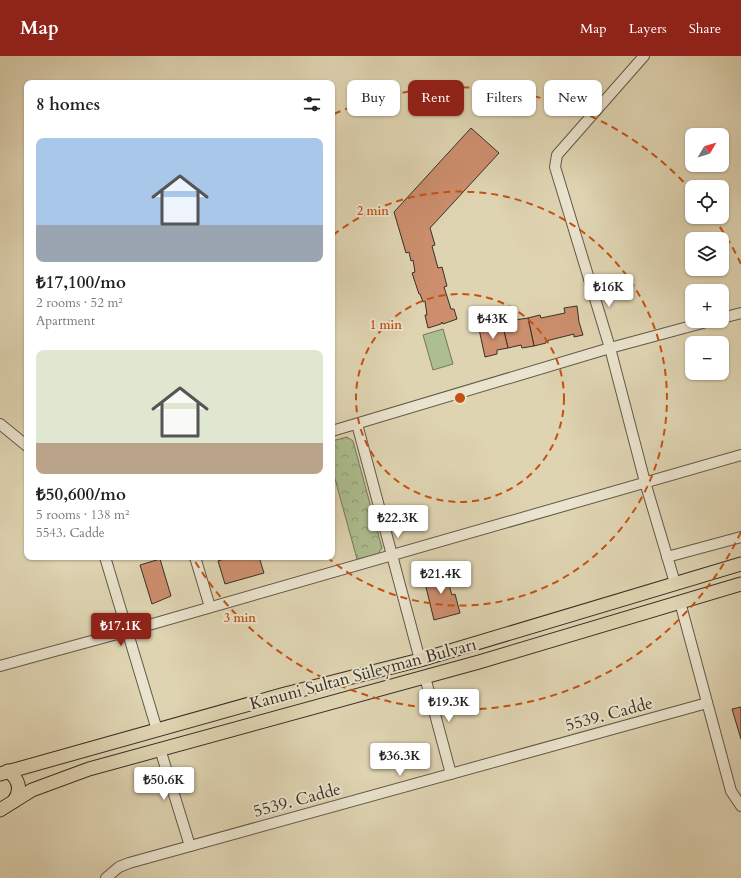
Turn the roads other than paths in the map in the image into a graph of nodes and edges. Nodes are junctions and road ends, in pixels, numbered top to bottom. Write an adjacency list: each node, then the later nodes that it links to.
1 (644, 56): 5 (street)
2 (741, 313): 3 (street)
3 (729, 316)
4 (685, 328): 5 (street)
5 (610, 348): 7 (street); 11 (street)
6 (0, 424): 9 (street)
7 (357, 424): 8 (street); 13 (street)
8 (335, 429)
9 (24, 444)
10 (741, 455): 11 (street)
11 (645, 482): 13 (street); 14 (street)
12 (741, 537): 14 (street)
13 (391, 555): 21 (street); 23 (street)
14 (667, 557): 18 (street)
15 (106, 560): 22 (street)
16 (196, 560): 21 (street)
17 (741, 564): 18 (main road, Kanuni Sultan Süleyman Bulvarı)
18 (675, 583): 23 (main road, Kanuni Sultan Süleyman Bulvarı)
19 (741, 584): 20 (main road, Kanuni Sultan Süleyman Bulvarı)
20 (680, 602): 25 (main road, Kanuni Sultan Süleyman Bulvarı); 26 (street)
21 (210, 607): 22 (street)
22 (128, 631): 24 (street); 27 (street)
23 (420, 660): 27 (main road, Kanuni Sultan Süleyman Bulvarı)
24 (0, 666)
25 (425, 677): 28 (main road, Kanuni Sultan Süleyman Bulvarı); 30 (street)
26 (707, 703): 30 (street, 5539. Cadde); 32 (street)
27 (157, 730): 29 (main road, Kanuni Sultan Süleyman Bulvarı)
28 (160, 749): 31 (main road, Kanuni Sultan Süleyman Bulvarı); 33 (street)
29 (3, 771): 31 (main road)
30 (451, 774): 33 (street, 5539. Cadde)
31 (5, 806)
32 (741, 806)
33 (190, 846): 34 (street, 5539. Cadde)
34 (106, 878)

